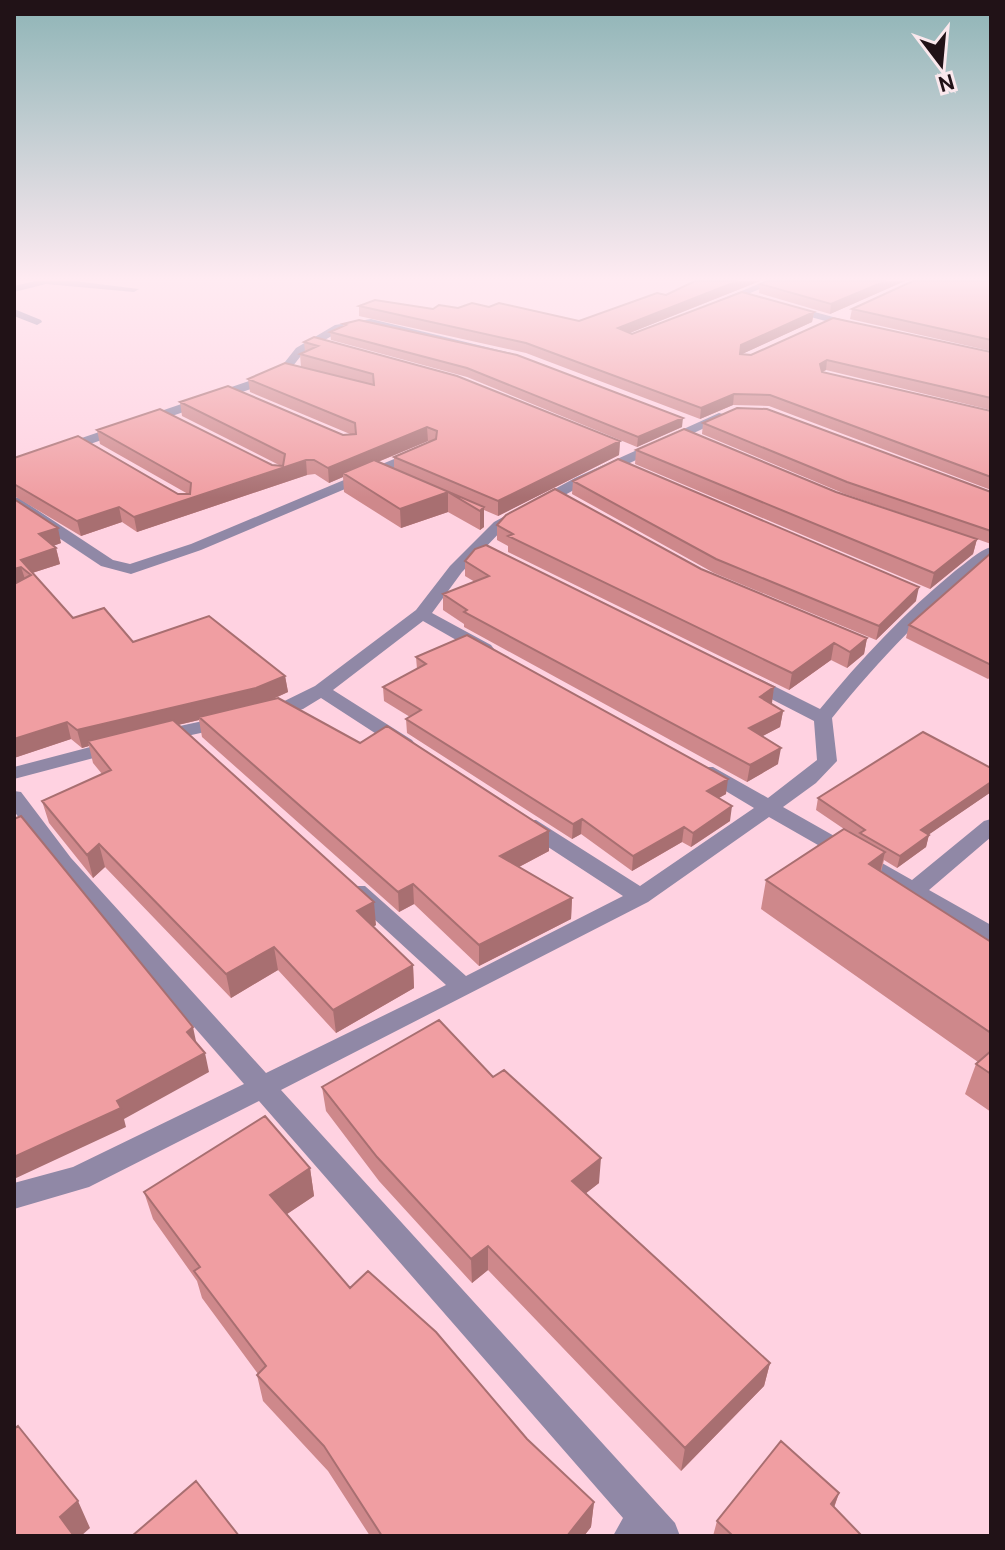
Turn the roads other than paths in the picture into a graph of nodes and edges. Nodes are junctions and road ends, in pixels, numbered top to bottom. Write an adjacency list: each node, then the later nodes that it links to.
1 (297, 353): 4 (street)
2 (502, 353): 3 (street)
3 (521, 358)
4 (285, 369): 5 (street); 6 (street)
5 (299, 373)
6 (231, 392): 7 (street); 13 (street)
7 (244, 398)
8 (744, 410): 10 (street)
9 (678, 419): 10 (street)
10 (694, 434): 12 (street)
11 (429, 448): 15 (street)
12 (616, 464): 14 (street); 17 (street)
13 (14, 466)
14 (645, 476)
15 (14, 501)
16 (987, 551): 21 (street)
17 (422, 614): 18 (street); 20 (street)
18 (506, 660)
19 (740, 677): 21 (street)
20 (321, 690): 22 (street); 24 (street)
21 (823, 718): 28 (street)
22 (180, 731): 23 (street); 26 (street)
23 (204, 752)
24 (427, 759)
25 (686, 760): 28 (street)
26 (14, 773)
27 (14, 797): 36 (street)
28 (770, 806): 32 (street); 33 (street)
29 (507, 810): 33 (street)
30 (991, 826): 32 (street)
31 (346, 881): 35 (street)
32 (913, 891): 34 (street)
33 (640, 897): 35 (street)
34 (991, 936)
35 (464, 988): 36 (street)
36 (261, 1088): 37 (street); 38 (street)
37 (14, 1196)
38 (646, 1530)

